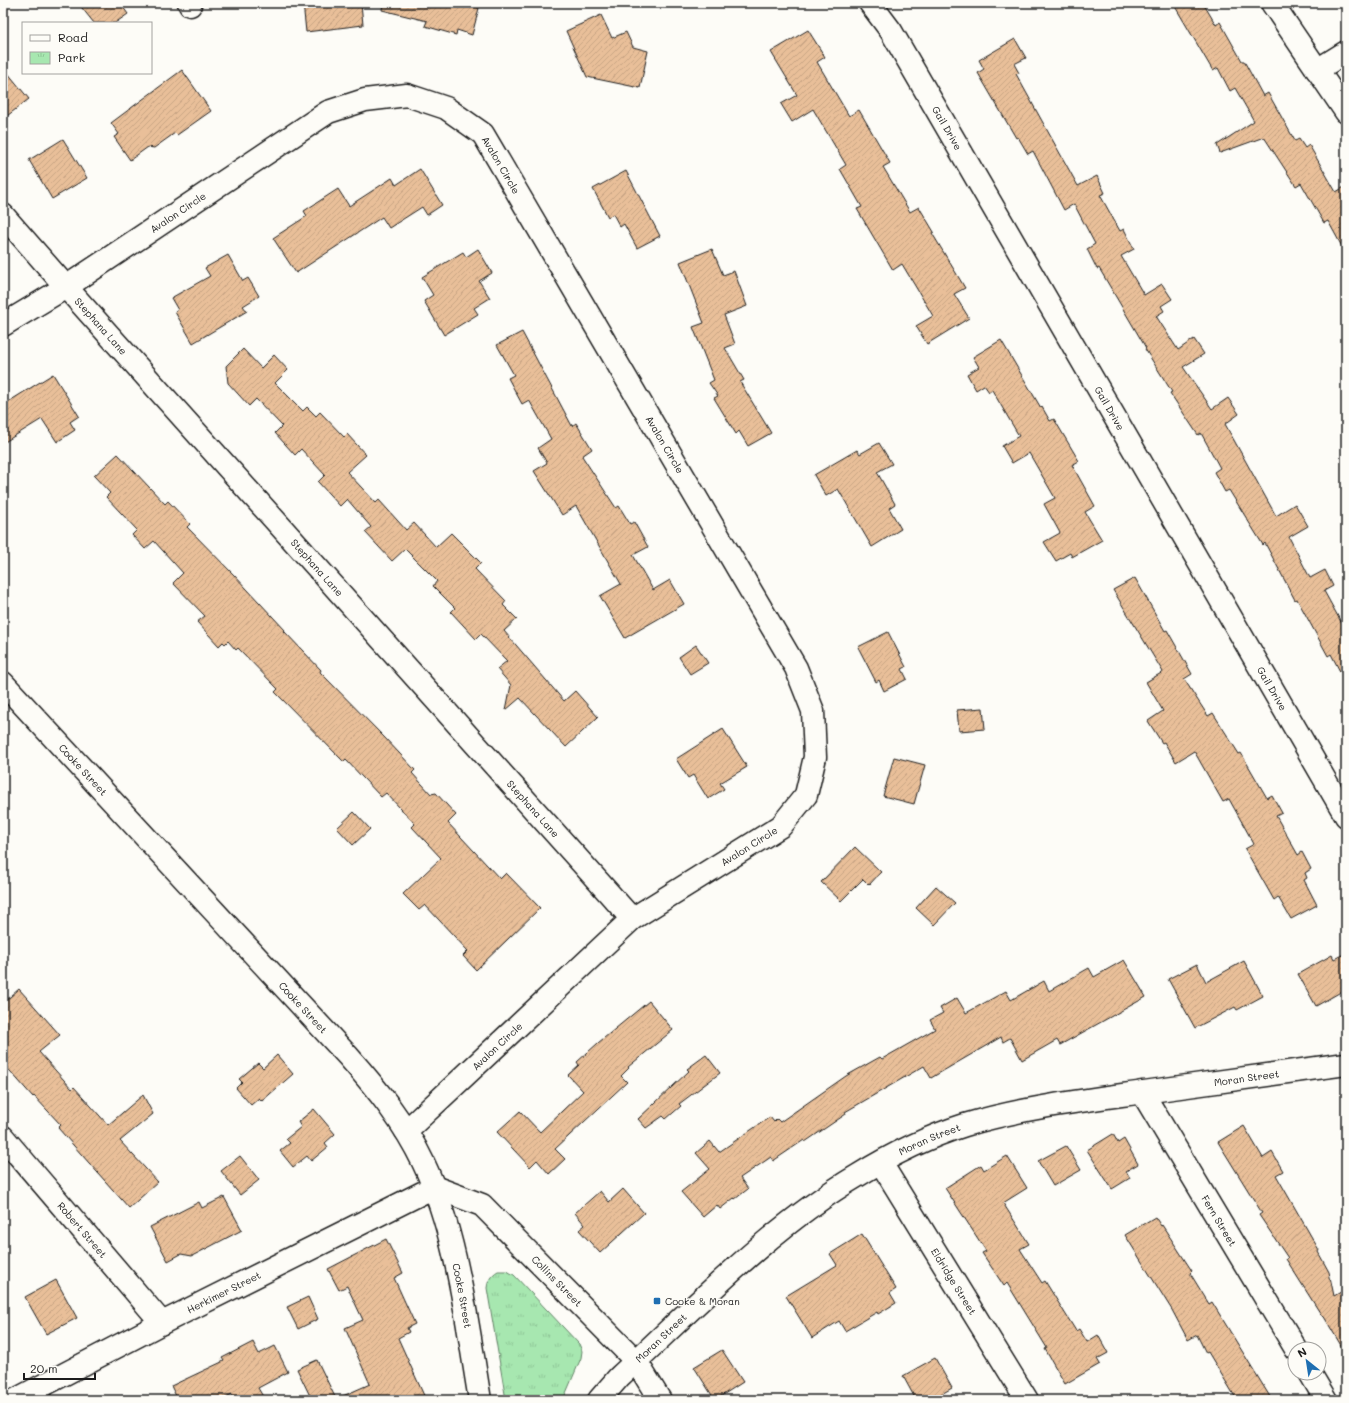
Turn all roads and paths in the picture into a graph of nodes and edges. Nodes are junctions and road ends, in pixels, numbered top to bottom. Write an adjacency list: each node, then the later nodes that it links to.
1 (870, 3): 10 (street, Gail Drive)
2 (1272, 3): 4 (street)
3 (1346, 52): 4 (street)
4 (1317, 70): 5 (street)
5 (1346, 112)
6 (3, 215): 7 (street, Stephana Lane)
7 (66, 287): 8 (street, Avalon Circle); 11 (street, Stephana Lane); 11 (street, Avalon Circle)
8 (3, 325)
9 (3, 683): 14 (street, Cooke Street)
10 (1346, 816)
11 (632, 919): 14 (street, Avalon Circle)
12 (1346, 1064): 13 (street, Moran Street)
13 (1142, 1092): 16 (street, Moran Street); 19 (street, Fern Street)
14 (406, 1131): 17 (street, Cooke Street)
15 (3, 1137): 18 (street, Robert Street)
16 (881, 1163): 20 (street, Moran Street); 26 (street, Eldridge Street)
17 (434, 1187): 18 (street, Herkimer Street); 20 (street, Collins Street); 23 (street, Cooke Street)
18 (162, 1323): 22 (street, Herkimer Street)
19 (1291, 1341)
20 (636, 1361): 24 (street, Moran Street); 25 (street, Collins Street)
21 (1315, 1381): 27 (street)
22 (15, 1400)
23 (480, 1400)
24 (599, 1400)
25 (660, 1400)
26 (1027, 1400)
27 (1326, 1400)

